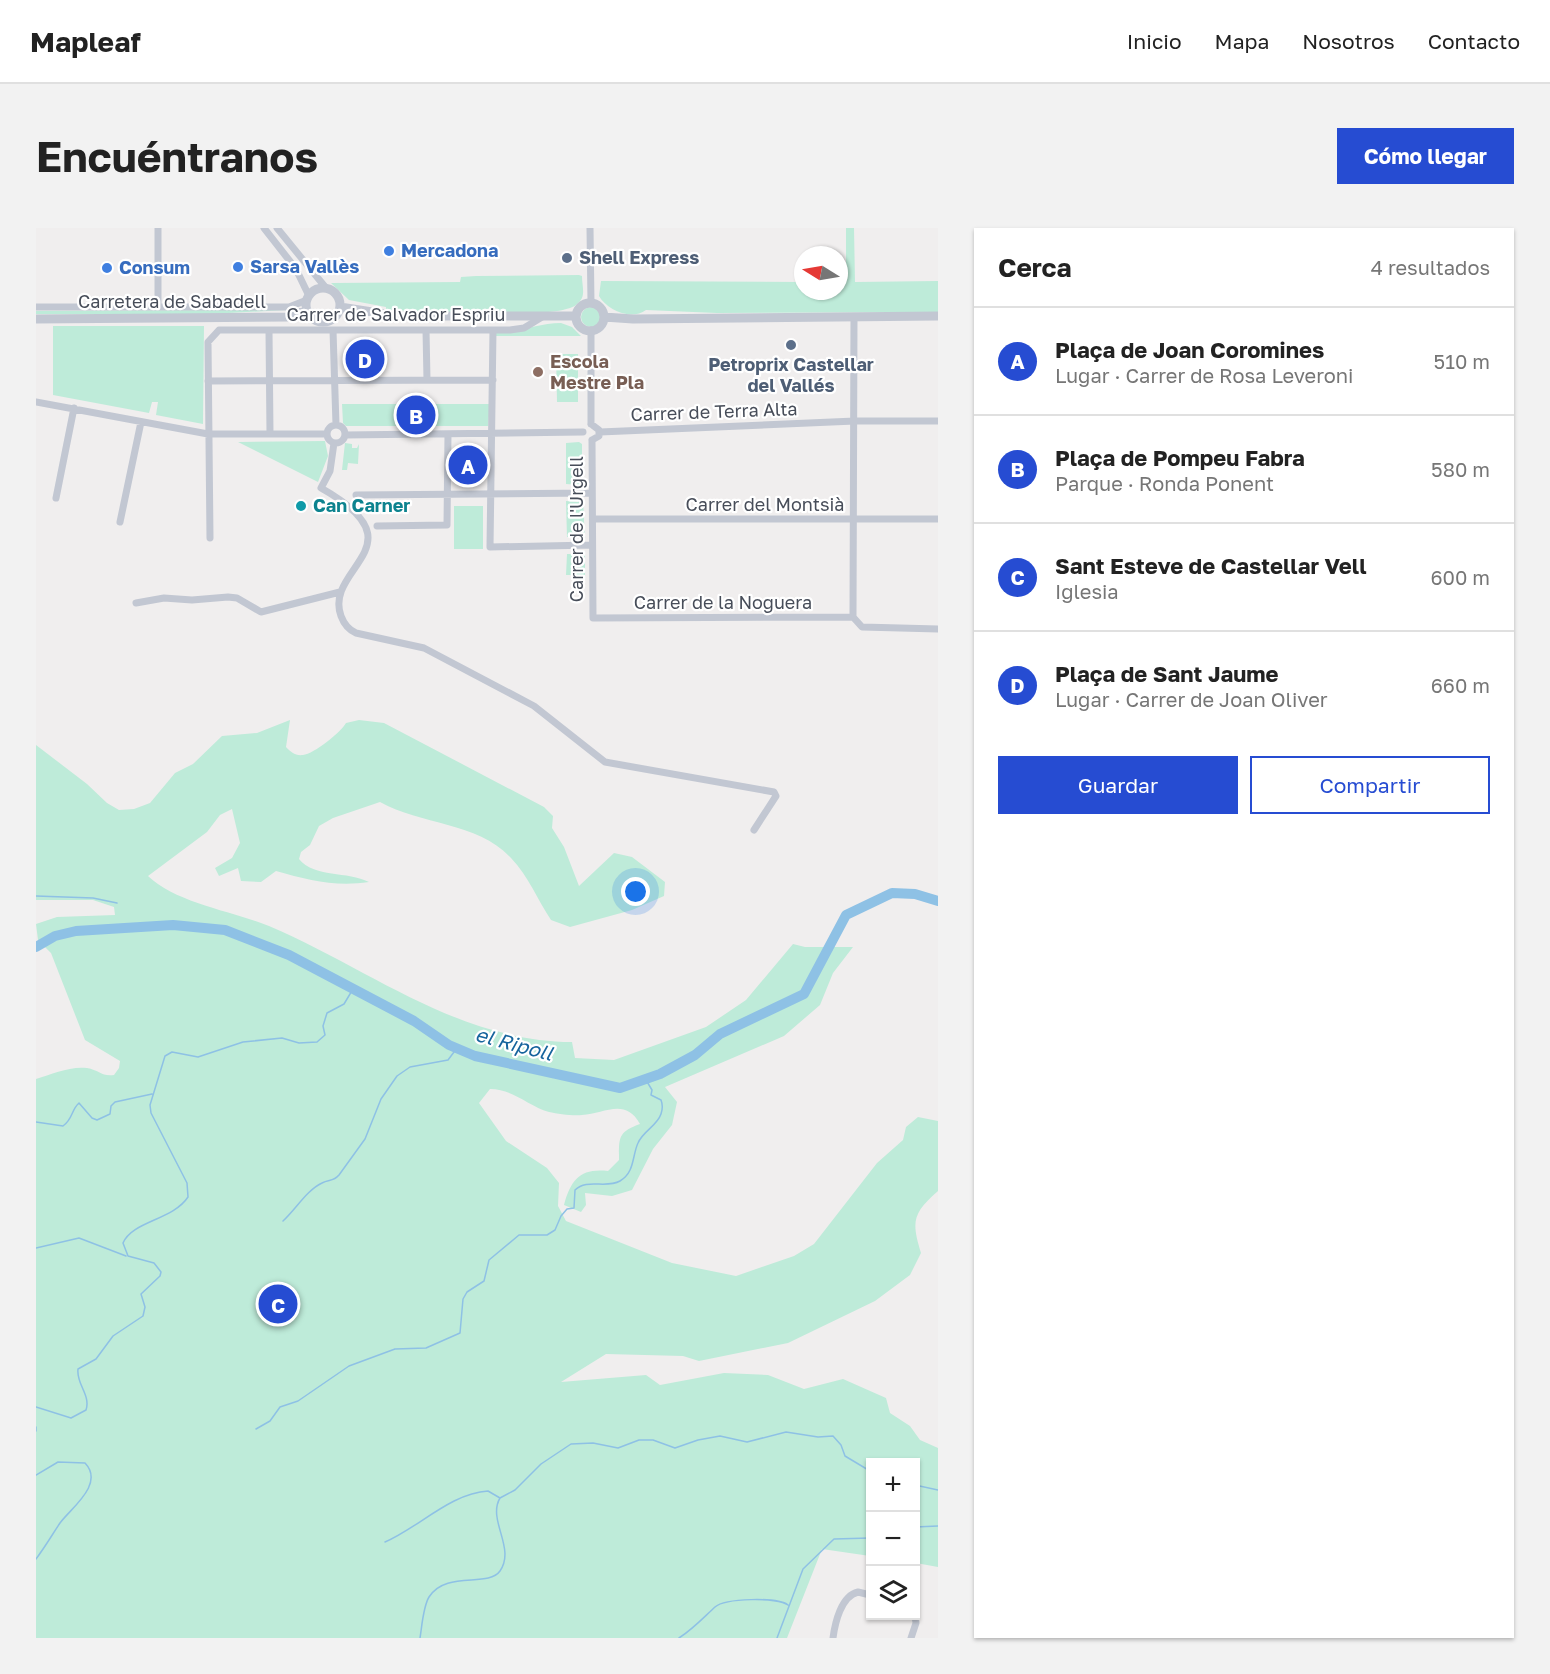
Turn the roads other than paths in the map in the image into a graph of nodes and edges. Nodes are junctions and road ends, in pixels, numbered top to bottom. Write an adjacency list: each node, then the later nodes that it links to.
1 (158, 228): 9 (street)
2 (264, 228): 6 (street)
3 (277, 228): 5 (street)
4 (590, 228): 7 (street)
5 (326, 288): 6 (street); 10 (street)
6 (308, 302): 9 (street); 10 (street); 16 (street, Carretera de Sabadell)
7 (591, 303): 11 (street); 14 (street)
8 (36, 307): 9 (street)
9 (158, 307)
10 (340, 307): 13 (street)
11 (576, 316): 13 (street); 20 (street)
12 (938, 316): 15 (street)
13 (542, 317): 19 (street, Carrer de Salvador Espriu)
14 (604, 317): 15 (street); 20 (street)
15 (854, 317): 29 (street)
16 (36, 319)
17 (333, 330): 18 (street, Carrer de Salvador Espriu); 21 (street, Carrer de Salvador Espriu); 26 (street)
18 (426, 330): 19 (street, Carrer de Salvador Espriu); 22 (street)
19 (493, 330): 23 (street)
20 (591, 330): 33 (street)
21 (269, 331): 24 (street, Carrer de Salvador Espriu); 25 (street)
22 (427, 380): 23 (street); 26 (street)
23 (493, 380): 36 (street)
24 (208, 381): 25 (street); 37 (street)
25 (271, 381): 26 (street); 38 (street)
26 (333, 381): 32 (street)
27 (36, 402): 28 (street)
28 (74, 408): 31 (street); 48 (street)
29 (855, 421): 30 (street, Carrer de Terra Alta); 35 (street, Carrer de Terra Alta); 51 (street)
30 (938, 421)
31 (141, 422): 37 (street); 52 (street)
32 (336, 424): 39 (street); 41 (street)
33 (591, 424): 34 (street); 35 (street)
34 (583, 432): 36 (street); 42 (street)
35 (600, 432): 42 (street)
36 (493, 433): 40 (street); 47 (street)
37 (208, 434): 38 (street); 54 (street)
38 (270, 434): 39 (street)
39 (327, 434): 43 (street)
40 (448, 434): 41 (street); 46 (street)
41 (345, 435): 43 (street)
42 (592, 440): 44 (street, Carrer de l'Urgell)
43 (334, 443): 56 (street)
44 (592, 493): 47 (street); 49 (street, Carrer de l'Urgell)
45 (356, 495): 46 (street)
46 (447, 495): 47 (street); 53 (street)
47 (491, 495): 55 (street)
48 (57, 498)
49 (592, 519): 51 (street, Carrer del Montsià); 55 (street, Carrer de l'Urgell)
50 (938, 519): 51 (street, Carrer del Montsià)
51 (854, 520): 58 (street)
52 (120, 522)
53 (377, 526)
54 (210, 538)
55 (592, 545): 59 (street, Carrer de l'Urgell)
56 (340, 592): 57 (street); 61 (street)
57 (136, 603)
58 (853, 617): 59 (street, Carrer de la Noguera); 60 (street)
59 (593, 618)
60 (938, 629)
61 (754, 830)
62 (866, 1595): 64 (street)
63 (916, 1620): 65 (street)
64 (834, 1638)
65 (910, 1638)

